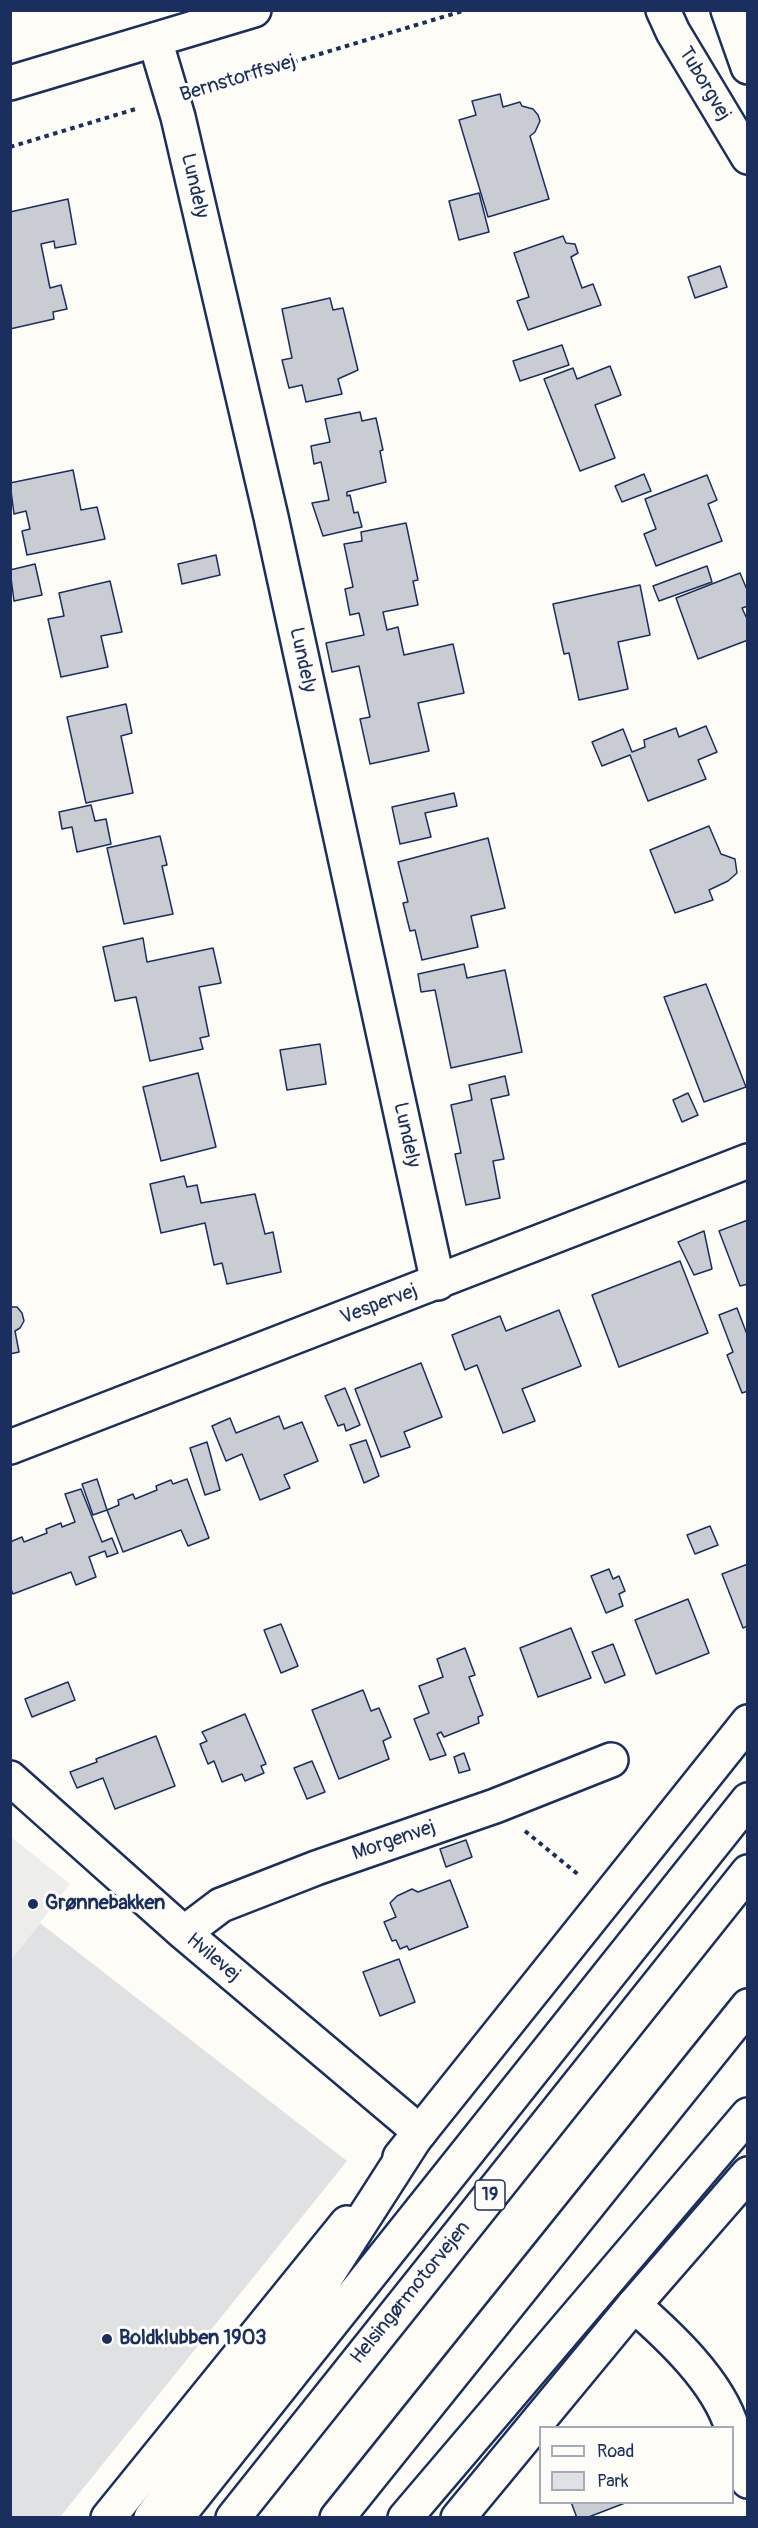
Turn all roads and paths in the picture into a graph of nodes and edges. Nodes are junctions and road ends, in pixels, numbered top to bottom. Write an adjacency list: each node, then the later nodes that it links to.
1 (254, 10): 5 (main road)
2 (466, 10): 8 (path, Bernstorffsvej)
3 (663, 10): 10 (main road, Tuborgvej)
4 (728, 10): 6 (main road)
5 (155, 40): 7 (main road); 8 (main road, Lundely)
6 (747, 67)
7 (10, 83)
8 (173, 98): 9 (path, Bernstorffsvej); 12 (main road, Lundely)
9 (10, 147)
10 (747, 157)
11 (747, 1161): 12 (main road, Vespervej)
12 (438, 1283): 13 (main road, Vespervej)
13 (10, 1447)
14 (747, 1722): 20 (main road)
15 (611, 1760): 18 (main road, Morgenvej)
16 (10, 1778): 21 (main road, Hvilevej)
17 (747, 1800): 32 (main road)
18 (495, 1806): 20 (path); 21 (main road, Morgenvej)
19 (747, 1872): 33 (main road, Helsingørmotorvejen / 19)
20 (608, 1899): 24 (main road)
21 (184, 1933): 24 (main road, Hvilevej)
22 (747, 2006): 34 (main road)
23 (747, 2115): 35 (main road)
24 (418, 2134): 30 (main road); 31 (main road)
25 (747, 2174): 26 (main road)
26 (634, 2305): 27 (main road); 36 (main road)
27 (731, 2426)
28 (734, 2436): 29 (main road)
29 (747, 2481)
30 (108, 2517)
31 (151, 2517)
32 (177, 2517)
33 (233, 2517)
34 (337, 2517)
35 (405, 2517)
36 (458, 2517)

